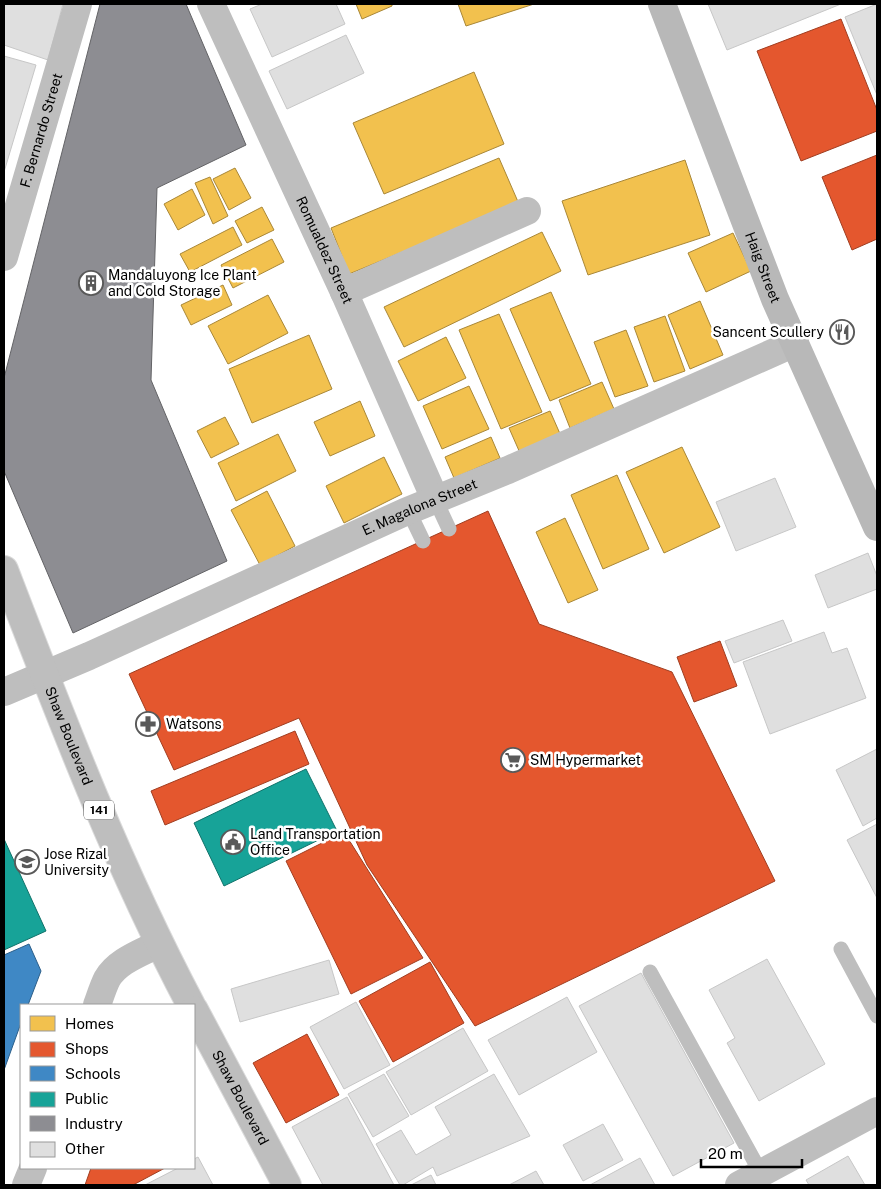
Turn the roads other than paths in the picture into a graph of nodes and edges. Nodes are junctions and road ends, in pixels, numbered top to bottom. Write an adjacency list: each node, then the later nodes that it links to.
1 (78, 4): 5 (street, F. Bernardo Street)
2 (211, 4): 6 (street, Romualdez Street)
3 (662, 4): 7 (main road, Haig Street)
4 (527, 211): 6 (street)
5 (4, 257)
6 (344, 292): 8 (street, Romualdez Street)
7 (795, 343): 8 (street, E. Magalona Street); 10 (main road, Haig Street)
8 (435, 499): 9 (street, E. Magalona Street); 11 (lane)
9 (405, 512): 12 (lane); 14 (street, E. Magalona Street)
10 (877, 527)
11 (449, 529)
12 (423, 541)
13 (4, 570): 14 (street, Shaw Boulevard / 141)
14 (45, 675): 15 (street, E. Magalona Street); 16 (street, Shaw Boulevard / 141)
15 (4, 692)
16 (158, 944): 19 (street); 20 (street, Shaw Boulevard / 141)
17 (841, 949): 22 (lane)
18 (650, 972): 25 (lane)
19 (97, 1004)
20 (190, 1004)
21 (195, 1012): 27 (street, Shaw Boulevard)
22 (877, 1016)
23 (877, 1111): 25 (street)
24 (33, 1169): 26 (street)
25 (750, 1179)
26 (26, 1185)
27 (287, 1185)

